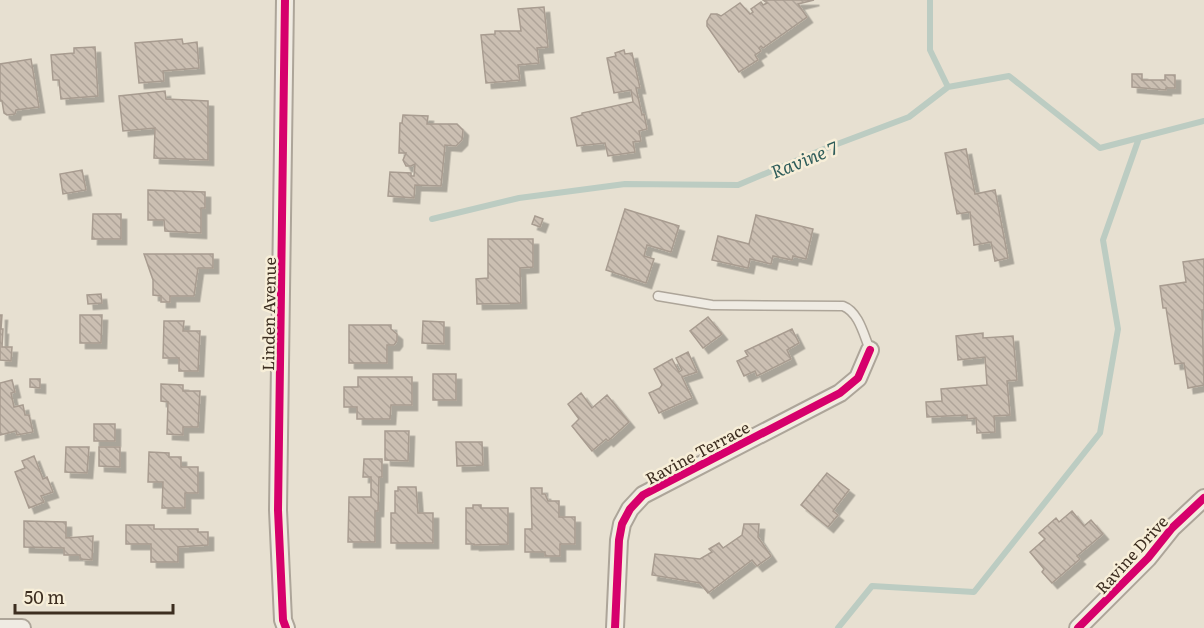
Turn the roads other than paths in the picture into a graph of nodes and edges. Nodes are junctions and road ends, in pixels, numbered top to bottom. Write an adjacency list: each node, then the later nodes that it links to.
1 (285, 0): 7 (street, Linden Avenue)
2 (658, 296): 3 (lane)
3 (870, 350): 8 (street, Ravine Terrace)
4 (1204, 498): 9 (street, Ravine Drive)
5 (0, 628): 6 (street)
6 (22, 628)
7 (286, 628)
8 (615, 628)
9 (1078, 628)

